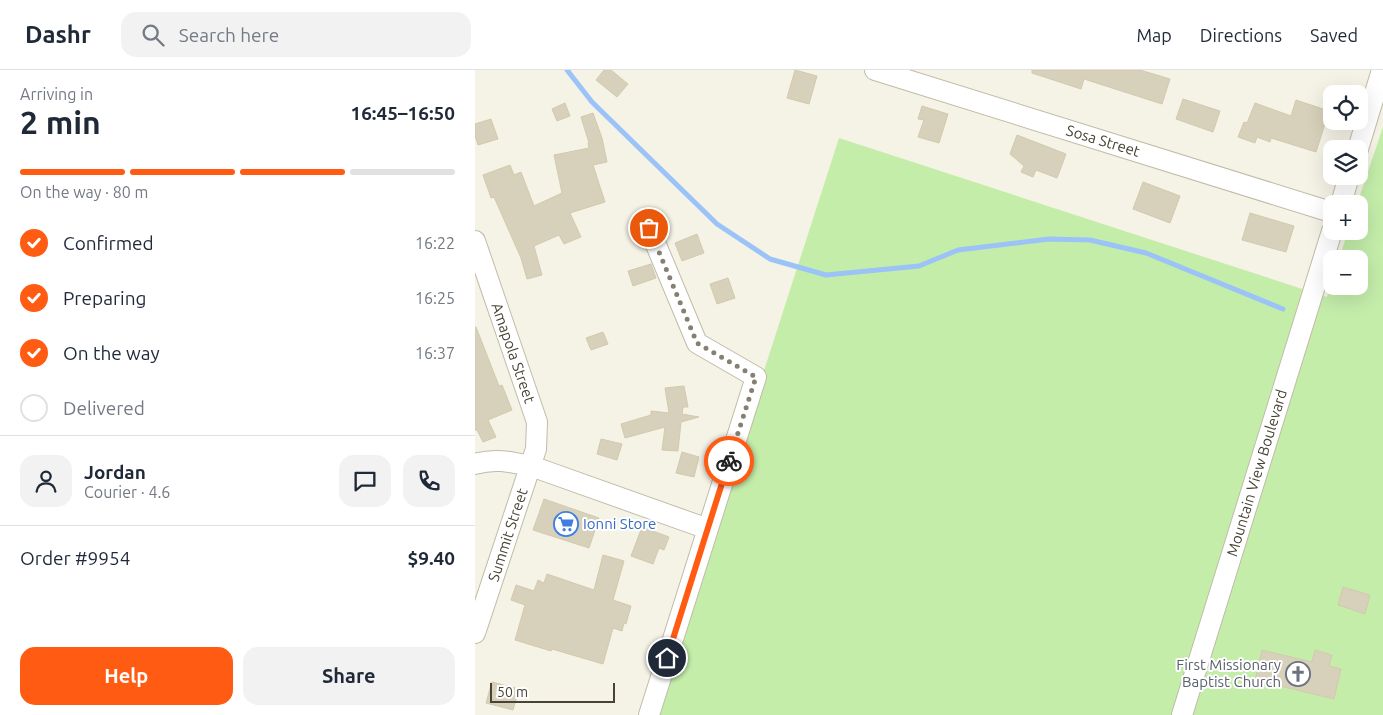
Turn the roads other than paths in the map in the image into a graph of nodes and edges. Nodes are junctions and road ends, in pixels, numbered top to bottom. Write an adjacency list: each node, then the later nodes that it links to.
1 (875, 70): 4 (street, Sosa Street)
2 (1383, 70): 3 (street)
3 (1361, 140)
4 (1323, 210)
5 (649, 228): 10 (street)
6 (1329, 240): 13 (street, Mountain View Boulevard)
7 (475, 241): 9 (street, Amapola Street)
8 (475, 464): 9 (street)
9 (531, 466): 10 (street); 11 (street, Summit Street)
10 (708, 529): 12 (street)
11 (475, 633)
12 (651, 714)
13 (1182, 715)

